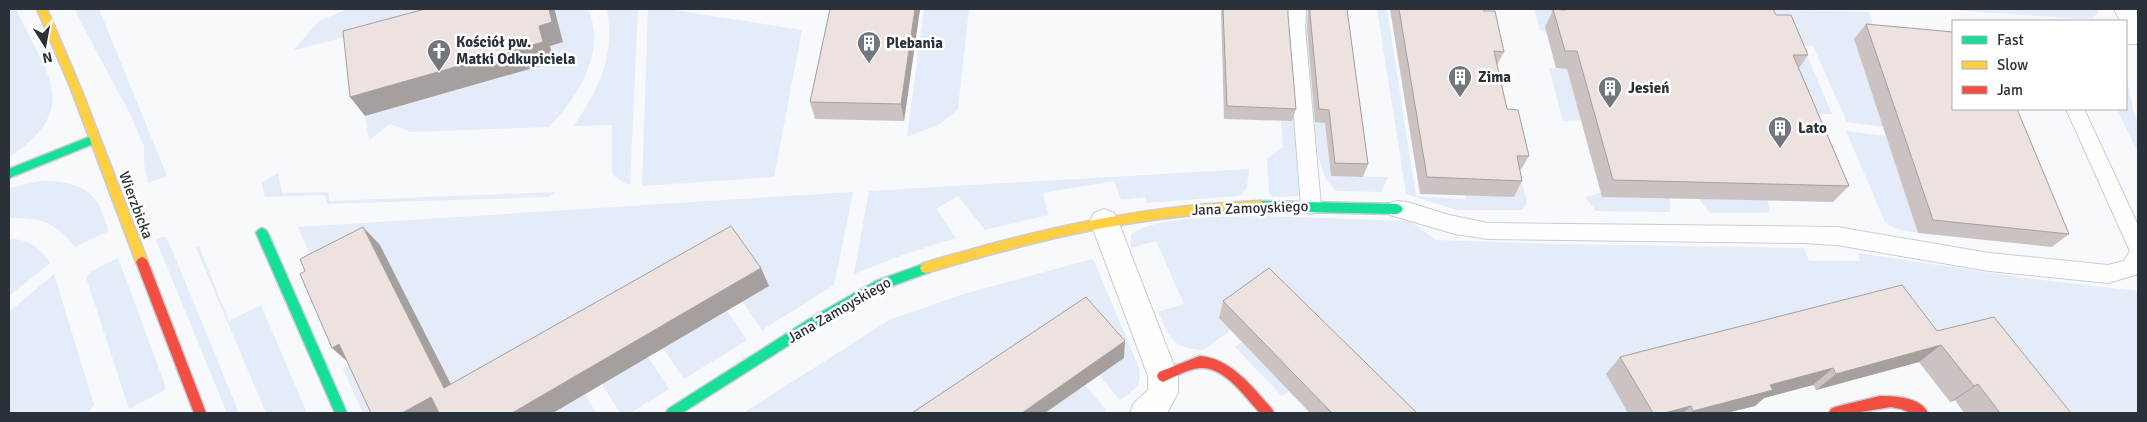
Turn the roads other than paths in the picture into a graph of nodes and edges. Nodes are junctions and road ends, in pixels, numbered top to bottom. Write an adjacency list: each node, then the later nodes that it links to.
1 (42, 9): 6 (street, Wierzbicka)
2 (1297, 9): 8 (lane)
3 (2126, 9): 4 (street)
4 (2138, 32)
5 (2075, 110): 12 (lane)
6 (94, 139): 7 (street); 16 (street, Wierzbicka)
7 (9, 174)
8 (1311, 206): 9 (street, Jana Zamoyskiego); 10 (street, Jana Zamoyskiego)
9 (1398, 209): 13 (lane)
10 (1104, 220): 14 (street); 15 (street, Jana Zamoyskiego)
11 (262, 233): 17 (street)
12 (2138, 246)
13 (2138, 255)
14 (1163, 376): 18 (street); 19 (street)
15 (676, 412)
16 (200, 413)
17 (341, 413)
18 (1146, 413)
19 (1268, 413)
20 (1834, 413): 21 (street)
21 (1922, 413)

